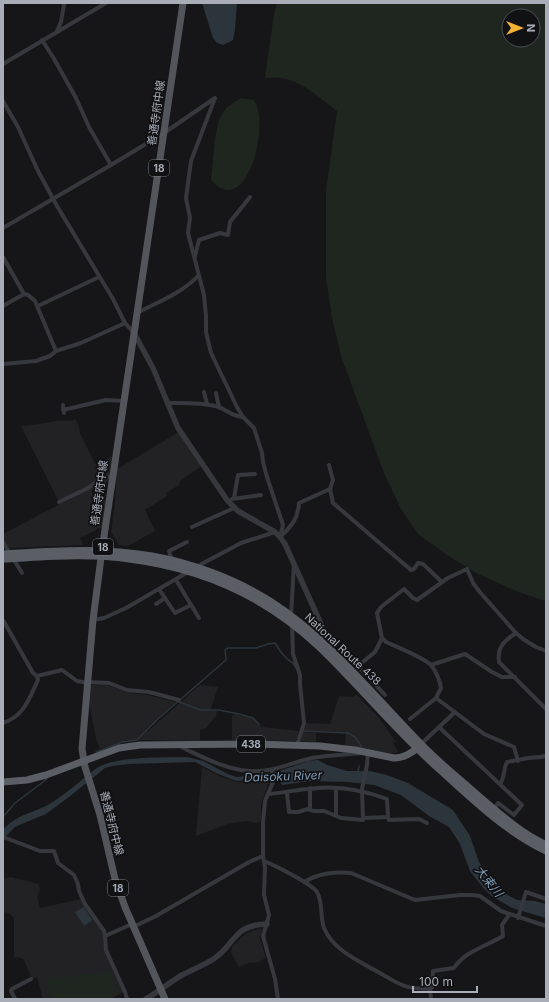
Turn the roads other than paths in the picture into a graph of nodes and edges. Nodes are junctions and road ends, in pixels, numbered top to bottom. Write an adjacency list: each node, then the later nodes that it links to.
1 (63, 3): 4 (street)
2 (106, 3): 4 (street)
3 (183, 3): 8 (main road, 善通寺府中線 / 18)
4 (57, 32): 5 (street)
5 (42, 40): 6 (street); 9 (street)
6 (3, 64)
7 (3, 101): 11 (street)
8 (164, 133): 9 (street); 14 (street); 20 (main road, 善通寺府中線 / 18)
9 (111, 166): 11 (street)
10 (250, 197): 14 (street)
11 (53, 198): 12 (street); 16 (street)
12 (3, 228)
13 (3, 257): 17 (street)
14 (194, 257): 15 (street)
15 (198, 276): 20 (street); 32 (street)
16 (99, 277): 19 (street); 21 (street)
17 (24, 294): 18 (street); 19 (street)
18 (3, 306)
19 (38, 306): 23 (street)
20 (137, 313): 22 (main road, 善通寺府中線 / 18)
21 (125, 323): 22 (street); 23 (street)
22 (134, 333): 27 (main road, 善通寺府中線 / 18); 28 (street)
23 (56, 351): 24 (street)
24 (3, 364)
25 (204, 392): 29 (street)
26 (216, 393): 30 (street)
27 (124, 401): 31 (street); 35 (main road, 善通寺府中線 / 18)
28 (168, 403): 29 (street); 39 (street)
29 (206, 404): 30 (street)
30 (219, 407): 32 (street)
31 (63, 409)
32 (243, 417): 44 (street)
33 (329, 465): 36 (street)
34 (255, 474): 38 (street)
35 (113, 476): 40 (street); 47 (main road, 善通寺府中線 / 18)
36 (330, 489): 44 (street); 56 (street)
37 (261, 495): 38 (street)
38 (234, 498): 39 (street)
39 (227, 499): 41 (street)
40 (58, 502)
41 (234, 508): 42 (street); 43 (street)
42 (192, 527)
43 (275, 532): 44 (street); 53 (street)
44 (280, 537): 52 (street)
45 (3, 542): 49 (street)
46 (187, 542): 51 (street)
47 (102, 553): 49 (highway, National Route 438); 51 (highway, National Route 438); 53 (highway, National Route 438); 64 (main road, 善通寺府中線 / 18)
48 (3, 554): 49 (highway, National Route 438)
49 (13, 556): 50 (highway, National Route 438); 54 (street)
50 (3, 560)
51 (172, 561): 53 (highway, National Route 438)
52 (294, 563): 61 (street); 68 (street)
53 (192, 569): 55 (street); 61 (highway, National Route 438); 65 (highway, National Route 438)
54 (22, 573)
55 (176, 580): 57 (street); 60 (street)
56 (442, 582): 66 (street); 67 (street)
57 (159, 589): 58 (street); 64 (street)
58 (165, 598): 59 (street); 60 (street)
59 (156, 604)
60 (191, 605): 62 (street)
61 (291, 616): 68 (highway, National Route 438)
62 (192, 617)
63 (3, 620): 71 (street)
64 (93, 620): 73 (main road, 善通寺府中線 / 18)
65 (292, 624): 68 (highway, National Route 438); 84 (street)
66 (516, 633): 69 (street); 72 (street)
67 (382, 638): 70 (street); 74 (street)
68 (319, 643): 74 (highway, National Route 438)
69 (546, 651)
70 (431, 665): 72 (street); 76 (street)
71 (37, 676): 73 (street); 81 (street)
72 (515, 677): 78 (street)
73 (88, 683): 77 (street); 89 (main road, 善通寺府中線 / 18)
74 (367, 686): 75 (street); 85 (highway, National Route 438)
75 (385, 695)
76 (436, 698): 79 (street); 80 (street)
77 (178, 700)
78 (546, 708)
79 (455, 712): 82 (street); 88 (street)
80 (410, 719)
81 (3, 724)
82 (438, 727): 85 (street); 92 (street)
83 (181, 745): 84 (highway, 438); 89 (highway, 438); 90 (street)
84 (297, 745): 86 (highway, 438)
85 (419, 747): 86 (highway, 438); 98 (highway, National Route 438); 106 (highway, National Route 438)
86 (368, 753): 90 (street); 95 (street)
87 (546, 756): 88 (street)
88 (518, 760): 92 (street)
89 (84, 761): 91 (highway, 438); 114 (main road, 善通寺府中線 / 18)
90 (272, 771): 97 (street)
91 (3, 782)
92 (500, 784): 98 (street)
93 (310, 788): 94 (street); 96 (street); 99 (street)
94 (336, 788): 95 (street); 100 (street)
95 (362, 790): 101 (street); 102 (street)
96 (287, 793): 97 (street); 99 (street)
97 (268, 794): 107 (street)
98 (494, 809): 105 (highway, National Route 438)
99 (310, 810): 100 (street)
100 (336, 815): 102 (street)
101 (388, 817): 102 (street); 103 (street)
102 (363, 818)
103 (427, 823)
104 (4, 837): 116 (street)
105 (546, 845)
106 (546, 852)
107 (263, 856): 108 (street); 114 (street)
108 (264, 861): 109 (street); 113 (street)
109 (304, 882): 111 (street); 118 (street)
110 (546, 898): 112 (street)
111 (509, 915): 112 (street); 118 (street)
112 (519, 917): 115 (street)
113 (267, 924): 119 (street); 124 (street)
114 (133, 926): 116 (street); 119 (main road, 善通寺府中線 / 18)
115 (546, 926)
116 (105, 936): 121 (street)
117 (31, 979): 120 (street)
118 (430, 989): 125 (street)
119 (160, 990): 122 (street); 123 (main road, 善通寺府中線 / 18)
120 (15, 999)
121 (127, 999)
122 (146, 999)
123 (165, 999)
124 (278, 999)
125 (431, 999)

